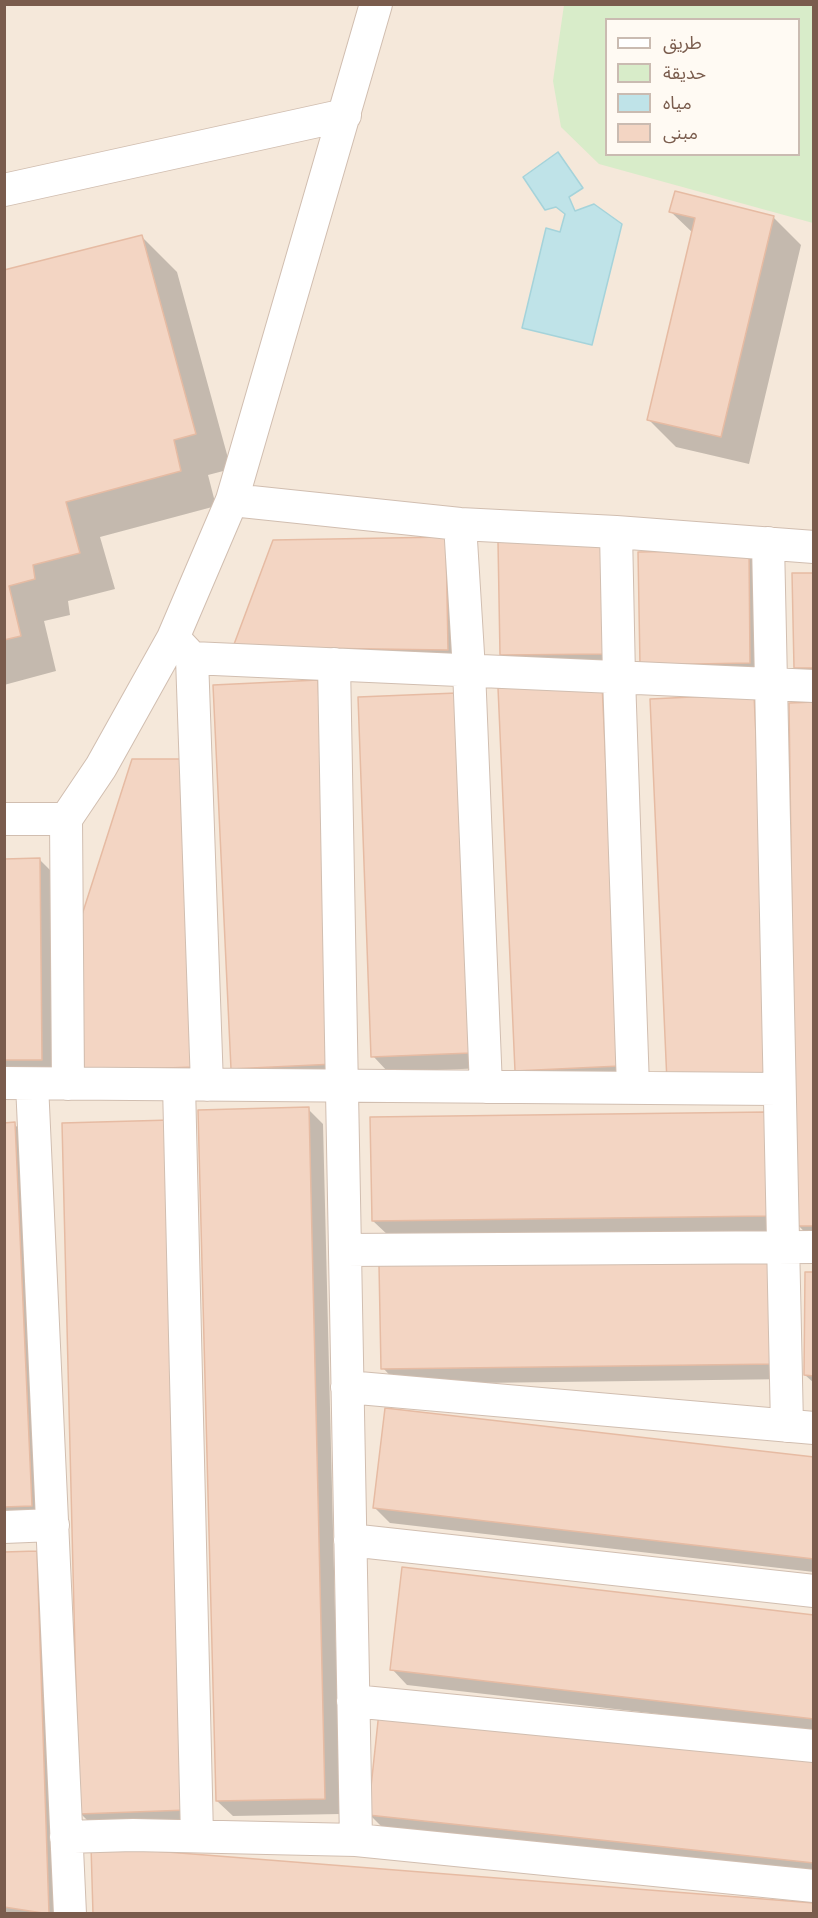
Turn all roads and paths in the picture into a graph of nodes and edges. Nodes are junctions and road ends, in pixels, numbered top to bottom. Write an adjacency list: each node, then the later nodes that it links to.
1 (375, 4): 2 (street)
2 (345, 115): 3 (street); 4 (street)
3 (4, 190)
4 (232, 500): 5 (street); 9 (street)
5 (460, 524): 6 (street); 11 (street)
6 (616, 532): 7 (street); 12 (street)
7 (768, 543): 8 (street); 13 (street)
8 (813, 547)
9 (182, 648): 10 (street); 16 (street); 19 (street)
10 (334, 664): 11 (street); 20 (street)
11 (469, 670): 12 (street); 21 (street)
12 (618, 677): 13 (street); 22 (street)
13 (771, 684): 14 (street); 23 (street)
14 (813, 686)
15 (4, 819): 16 (street)
16 (66, 819): 18 (street)
17 (18, 1084): 18 (street); 28 (street)
18 (68, 1084): 19 (street)
19 (193, 1085): 20 (street); 34 (street)
20 (340, 1086): 21 (street); 25 (street)
21 (486, 1087): 22 (street)
22 (633, 1088): 23 (street)
23 (778, 1089): 24 (street)
24 (798, 1248): 25 (street); 27 (street)
25 (345, 1250): 26 (street)
26 (347, 1387): 27 (street); 30 (street)
27 (800, 1427)
28 (53, 1525): 29 (street); 35 (street)
29 (4, 1527)
30 (350, 1540): 31 (street); 32 (street)
31 (813, 1591)
32 (353, 1701): 33 (street); 36 (street)
33 (813, 1746)
34 (197, 1836): 35 (street); 36 (street)
35 (66, 1838): 38 (street)
36 (356, 1840): 37 (street)
37 (813, 1886)
38 (70, 1914)

